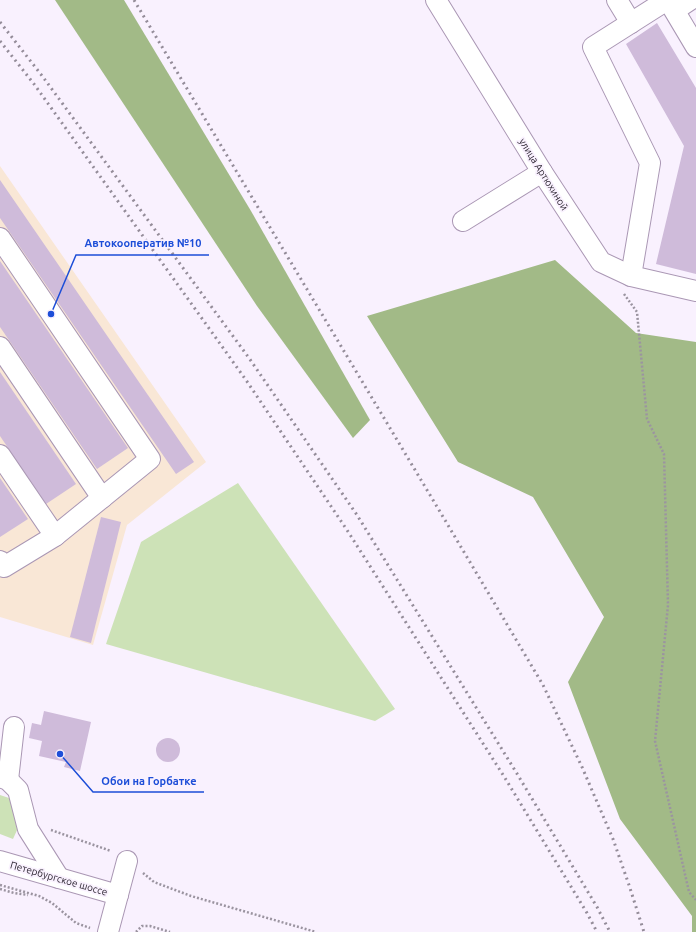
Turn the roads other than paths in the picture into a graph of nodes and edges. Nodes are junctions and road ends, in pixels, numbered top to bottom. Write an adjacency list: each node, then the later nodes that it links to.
1 (436, 0): 6 (street, улица Артюхиной)
2 (617, 0): 4 (street)
3 (675, 3): 4 (street); 5 (street)
4 (631, 23): 9 (street)
5 (696, 47)
6 (542, 172): 7 (street); 9 (street, улица Артюхиной)
7 (462, 222)
8 (0, 238): 13 (street)
9 (627, 284): 10 (street, улица Артюхиной)
10 (696, 291)
11 (0, 347): 13 (street)
12 (0, 455): 14 (street)
13 (102, 498): 14 (street)
14 (55, 536): 15 (street)
15 (0, 561)
16 (14, 727): 17 (street)
17 (4, 779): 20 (street)
18 (127, 861): 21 (street)
19 (0, 862): 20 (street, Петербургское шоссе)
20 (59, 878): 21 (street, Петербургское шоссе)
21 (118, 895): 22 (street)
22 (99, 930)

